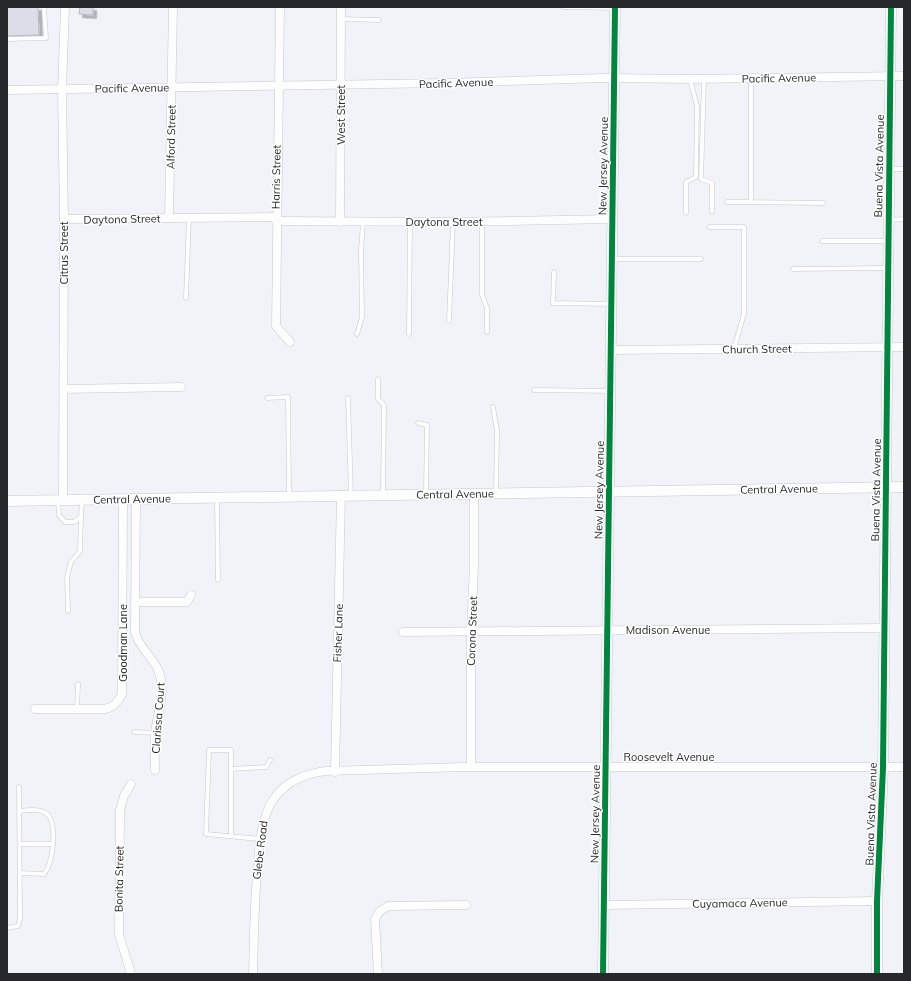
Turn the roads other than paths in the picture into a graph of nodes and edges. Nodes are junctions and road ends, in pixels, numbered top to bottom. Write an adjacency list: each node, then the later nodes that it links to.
1 (44, 7): 11 (lane)
2 (65, 7): 21 (street, Citrus Street)
3 (173, 7): 20 (street, Alford Street)
4 (280, 7): 19 (street, Harris Street)
5 (341, 7): 9 (street, West Street)
6 (563, 7): 8 (lane)
7 (891, 7): 12 (street, Buena Vista Avenue)
8 (615, 8): 14 (street, New Jersey Avenue)
9 (341, 19): 10 (lane); 18 (street, West Street)
10 (379, 20)
11 (7, 39)
12 (890, 76): 13 (street, Pacific Avenue); 15 (street, Pacific Avenue); 23 (street, Buena Vista Avenue)
13 (904, 76)
14 (614, 78): 16 (street, Pacific Avenue); 18 (street, Pacific Avenue); 34 (street, New Jersey Avenue)
15 (752, 78): 17 (street, Pacific Avenue); 26 (lane)
16 (690, 79): 17 (street, Pacific Avenue); 29 (lane)
17 (704, 79): 28 (lane)
18 (341, 85): 19 (street, Pacific Avenue); 38 (street, West Street)
19 (278, 86): 20 (street, Pacific Avenue); 33 (street, Harris Street)
20 (172, 88): 21 (street, Pacific Avenue); 30 (street, Alford Street)
21 (62, 89): 22 (street, Pacific Avenue); 32 (street, Citrus Street)
22 (7, 90)
23 (889, 169): 24 (lane); 36 (street, Buena Vista Avenue)
24 (904, 169)
25 (726, 202): 26 (lane)
26 (752, 202): 27 (lane)
27 (823, 203)
28 (712, 212)
29 (686, 213)
30 (169, 218): 31 (street, Daytona Street); 32 (street, Daytona Street)
31 (189, 218): 33 (street, Daytona Street); 50 (lane)
32 (64, 219): 63 (street, Citrus Street)
33 (276, 219): 38 (street, Daytona Street); 56 (street, Harris Street)
34 (612, 219): 37 (street, Daytona Street); 45 (street, New Jersey Avenue)
35 (904, 219): 36 (lane)
36 (888, 220): 44 (street, Buena Vista Avenue)
37 (482, 221): 41 (street, Daytona Street); 53 (lane)
38 (340, 222): 39 (street, Daytona Street)
39 (363, 222): 40 (street, Daytona Street); 54 (lane)
40 (410, 222): 41 (street, Daytona Street); 55 (lane)
41 (453, 222): 52 (lane)
42 (709, 227): 59 (lane)
43 (822, 241): 44 (lane)
44 (888, 241): 48 (street, Buena Vista Avenue)
45 (612, 259): 46 (lane); 51 (street, New Jersey Avenue)
46 (701, 259)
47 (793, 268): 48 (lane)
48 (888, 268): 57 (street, Buena Vista Avenue)
49 (554, 272): 51 (lane)
50 (186, 298)
51 (611, 304): 60 (street, New Jersey Avenue)
52 (449, 321)
53 (487, 332)
54 (357, 334)
55 (409, 334)
56 (290, 342)
57 (887, 347): 58 (street, Church Street); 59 (street, Church Street); 70 (street, Buena Vista Avenue)
58 (904, 347)
59 (734, 349): 60 (street, Church Street)
60 (611, 350): 65 (street, New Jersey Avenue)
61 (378, 379): 76 (lane)
62 (181, 387): 63 (street)
63 (64, 388): 82 (street, Citrus Street)
64 (534, 390): 65 (lane)
65 (610, 391): 72 (street, New Jersey Avenue)
66 (267, 398): 78 (lane)
67 (348, 398): 75 (lane)
68 (493, 407): 74 (lane)
69 (418, 423): 79 (lane)
70 (885, 487): 71 (street, Central Avenue); 72 (street, Central Avenue); 90 (street, Buena Vista Avenue)
71 (904, 487)
72 (609, 492): 74 (street, Central Avenue); 91 (street, New Jersey Avenue)
73 (474, 494): 74 (street, Central Avenue); 79 (street, Central Avenue); 93 (street, Corona Street)
74 (496, 494)
75 (346, 495): 76 (street, Central Avenue); 78 (street, Central Avenue); 106 (street, Fisher Lane)
76 (383, 495): 79 (street, Central Avenue)
77 (217, 496): 78 (street, Central Avenue); 81 (street, Central Avenue); 86 (lane)
78 (289, 496)
79 (426, 496)
80 (123, 499): 81 (street, Central Avenue); 83 (street, Central Avenue); 96 (street, Goodman Lane)
81 (136, 499): 88 (street, Clarissa Court)
82 (61, 500): 83 (street, Central Avenue); 84 (street, Central Avenue); 85 (lane)
83 (82, 500): 85 (lane)
84 (7, 501)
85 (81, 517): 89 (lane)
86 (218, 580)
87 (191, 595): 88 (street)
88 (135, 602): 98 (street, Clarissa Court)
89 (68, 611)
90 (884, 628): 91 (street, Madison Avenue); 103 (street, Buena Vista Avenue)
91 (607, 631): 93 (street, Madison Avenue); 101 (street, New Jersey Avenue)
92 (403, 632): 93 (street, Madison Avenue)
93 (471, 632): 100 (street, Corona Street)
94 (78, 684): 96 (lane)
95 (36, 709): 96 (street, Goodman Lane)
96 (77, 709)
97 (134, 732): 98 (lane)
98 (155, 733): 105 (street, Clarissa Court)
99 (270, 760): 104 (lane)
100 (471, 767): 101 (street, Roosevelt Avenue); 106 (street, Roosevelt Avenue)
101 (606, 767): 103 (street, Roosevelt Avenue); 117 (street, New Jersey Avenue)
102 (904, 767): 103 (street, Roosevelt Avenue)
103 (883, 768): 115 (street, Buena Vista Avenue)
104 (231, 769): 110 (lane); 110 (lane)
105 (155, 770)
106 (335, 772): 111 (street, Glebe Road)
107 (131, 784): 119 (street, Bonita Street)
108 (19, 787): 109 (lane)
109 (20, 811): 112 (lane); 113 (lane)
110 (231, 836): 111 (lane)
111 (260, 839): 120 (street, Glebe Road)
112 (20, 844): 113 (lane); 114 (lane)
113 (52, 844): 114 (lane)
114 (20, 873): 118 (lane)
115 (877, 902): 117 (street, Cuyamaca Avenue); 123 (street, Buena Vista Avenue)
116 (466, 905): 121 (street)
117 (603, 905): 122 (street, New Jersey Avenue)
118 (7, 928)
119 (130, 974)
120 (253, 974)
121 (378, 974)
122 (603, 974)
123 (877, 974)

